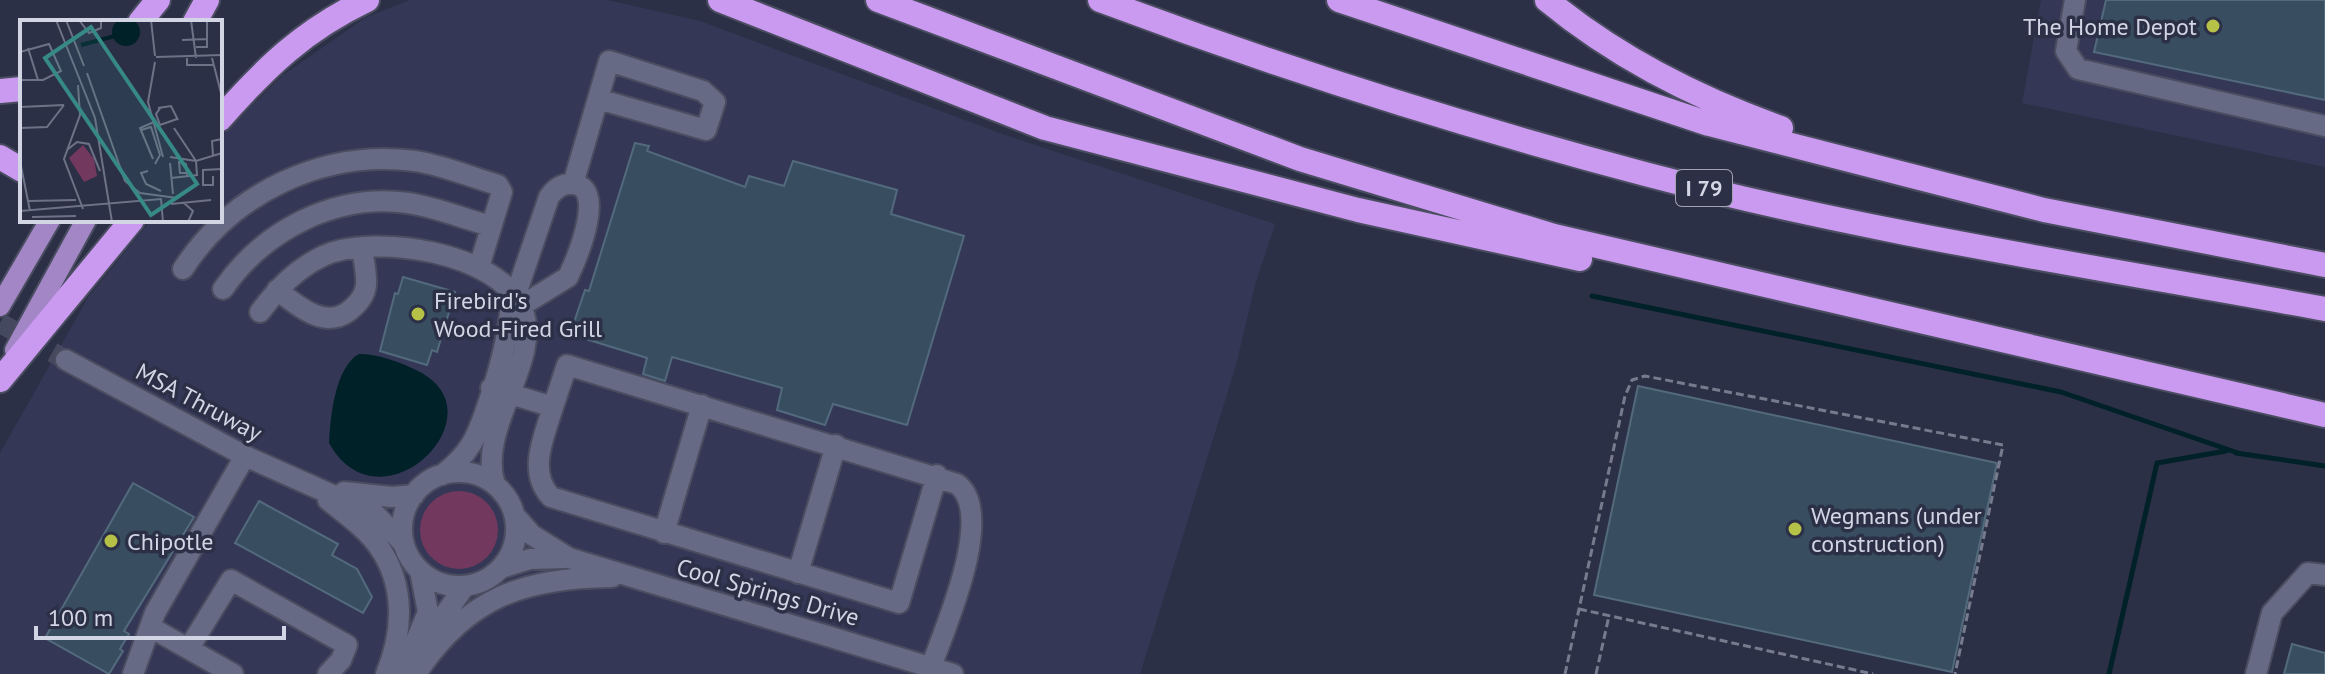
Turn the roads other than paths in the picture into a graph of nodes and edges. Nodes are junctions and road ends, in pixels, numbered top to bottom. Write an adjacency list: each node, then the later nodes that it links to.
1 (158, 0): 11 (highway)
2 (167, 0): 12 (main road)
3 (207, 0): 13 (highway)
4 (367, 0): 17 (highway)
5 (720, 0): 39 (highway)
6 (878, 0): 39 (highway)
7 (1100, 0): 37 (highway, I 79)
8 (1339, 0): 21 (highway)
9 (1547, 0): 21 (highway)
10 (2075, 0): 18 (street)
11 (142, 20)
12 (157, 20)
13 (196, 20)
14 (20, 89): 15 (highway)
15 (0, 91)
16 (598, 99): 16 (street); 22 (street)
17 (222, 117)
18 (2325, 126)
19 (0, 157): 20 (highway)
20 (20, 169)
21 (1923, 178): 30 (highway)
22 (573, 184): 35 (street); 35 (street)
23 (49, 222): 36 (main road)
24 (85, 222): 41 (main road)
25 (130, 222): 41 (highway)
26 (221, 222): 32 (street)
27 (222, 222): 28 (street)
28 (491, 226): 31 (street); 33 (street)
29 (362, 247): 31 (street); 34 (street); 34 (street)
30 (2325, 265)
31 (479, 267): 35 (street)
32 (183, 269)
33 (223, 289)
34 (277, 290): 38 (street)
35 (514, 296): 42 (street)
36 (0, 306)
37 (2325, 309)
38 (260, 312)
39 (2038, 347): 45 (highway)
40 (66, 360): 47 (street, MSA Thruway)
41 (0, 379)
42 (500, 391): 44 (street); 48 (street); 50 (street)
43 (702, 405): 44 (street); 46 (street); 54 (street)
44 (553, 407): 54 (street)
45 (2325, 415)
46 (836, 445): 49 (street); 59 (street)
47 (245, 456): 51 (street, MSA Thruway); 63 (street)
48 (442, 475): 50 (street); 52 (street)
49 (937, 475): 59 (street); 65 (street)
50 (495, 485): 53 (street)
51 (308, 487): 52 (street, MSA Thruway); 55 (street, MSA Thruway); 69 (street)
52 (414, 495): 55 (street)
53 (515, 516): 56 (street, Cool Springs Drive); 57 (street)
54 (664, 533): 59 (street)
55 (404, 544): 58 (street)
56 (569, 558): 57 (street, Cool Springs Drive); 61 (street, Cool Springs Drive)
57 (501, 568): 62 (street)
58 (420, 571): 62 (street); 70 (street)
59 (798, 573)
60 (2325, 575): 74 (street)
61 (628, 577): 65 (street, Cool Springs Drive); 72 (street)
62 (465, 586): 71 (street)
63 (150, 627): 64 (street); 66 (street)
64 (189, 648): 67 (street); 68 (street)
65 (920, 669): 73 (street, Cool Springs Drive)
66 (133, 674)
67 (233, 674)
68 (328, 674)
69 (386, 674)
70 (402, 674)
71 (409, 674)
72 (416, 674)
73 (953, 674)
74 (2256, 674)

